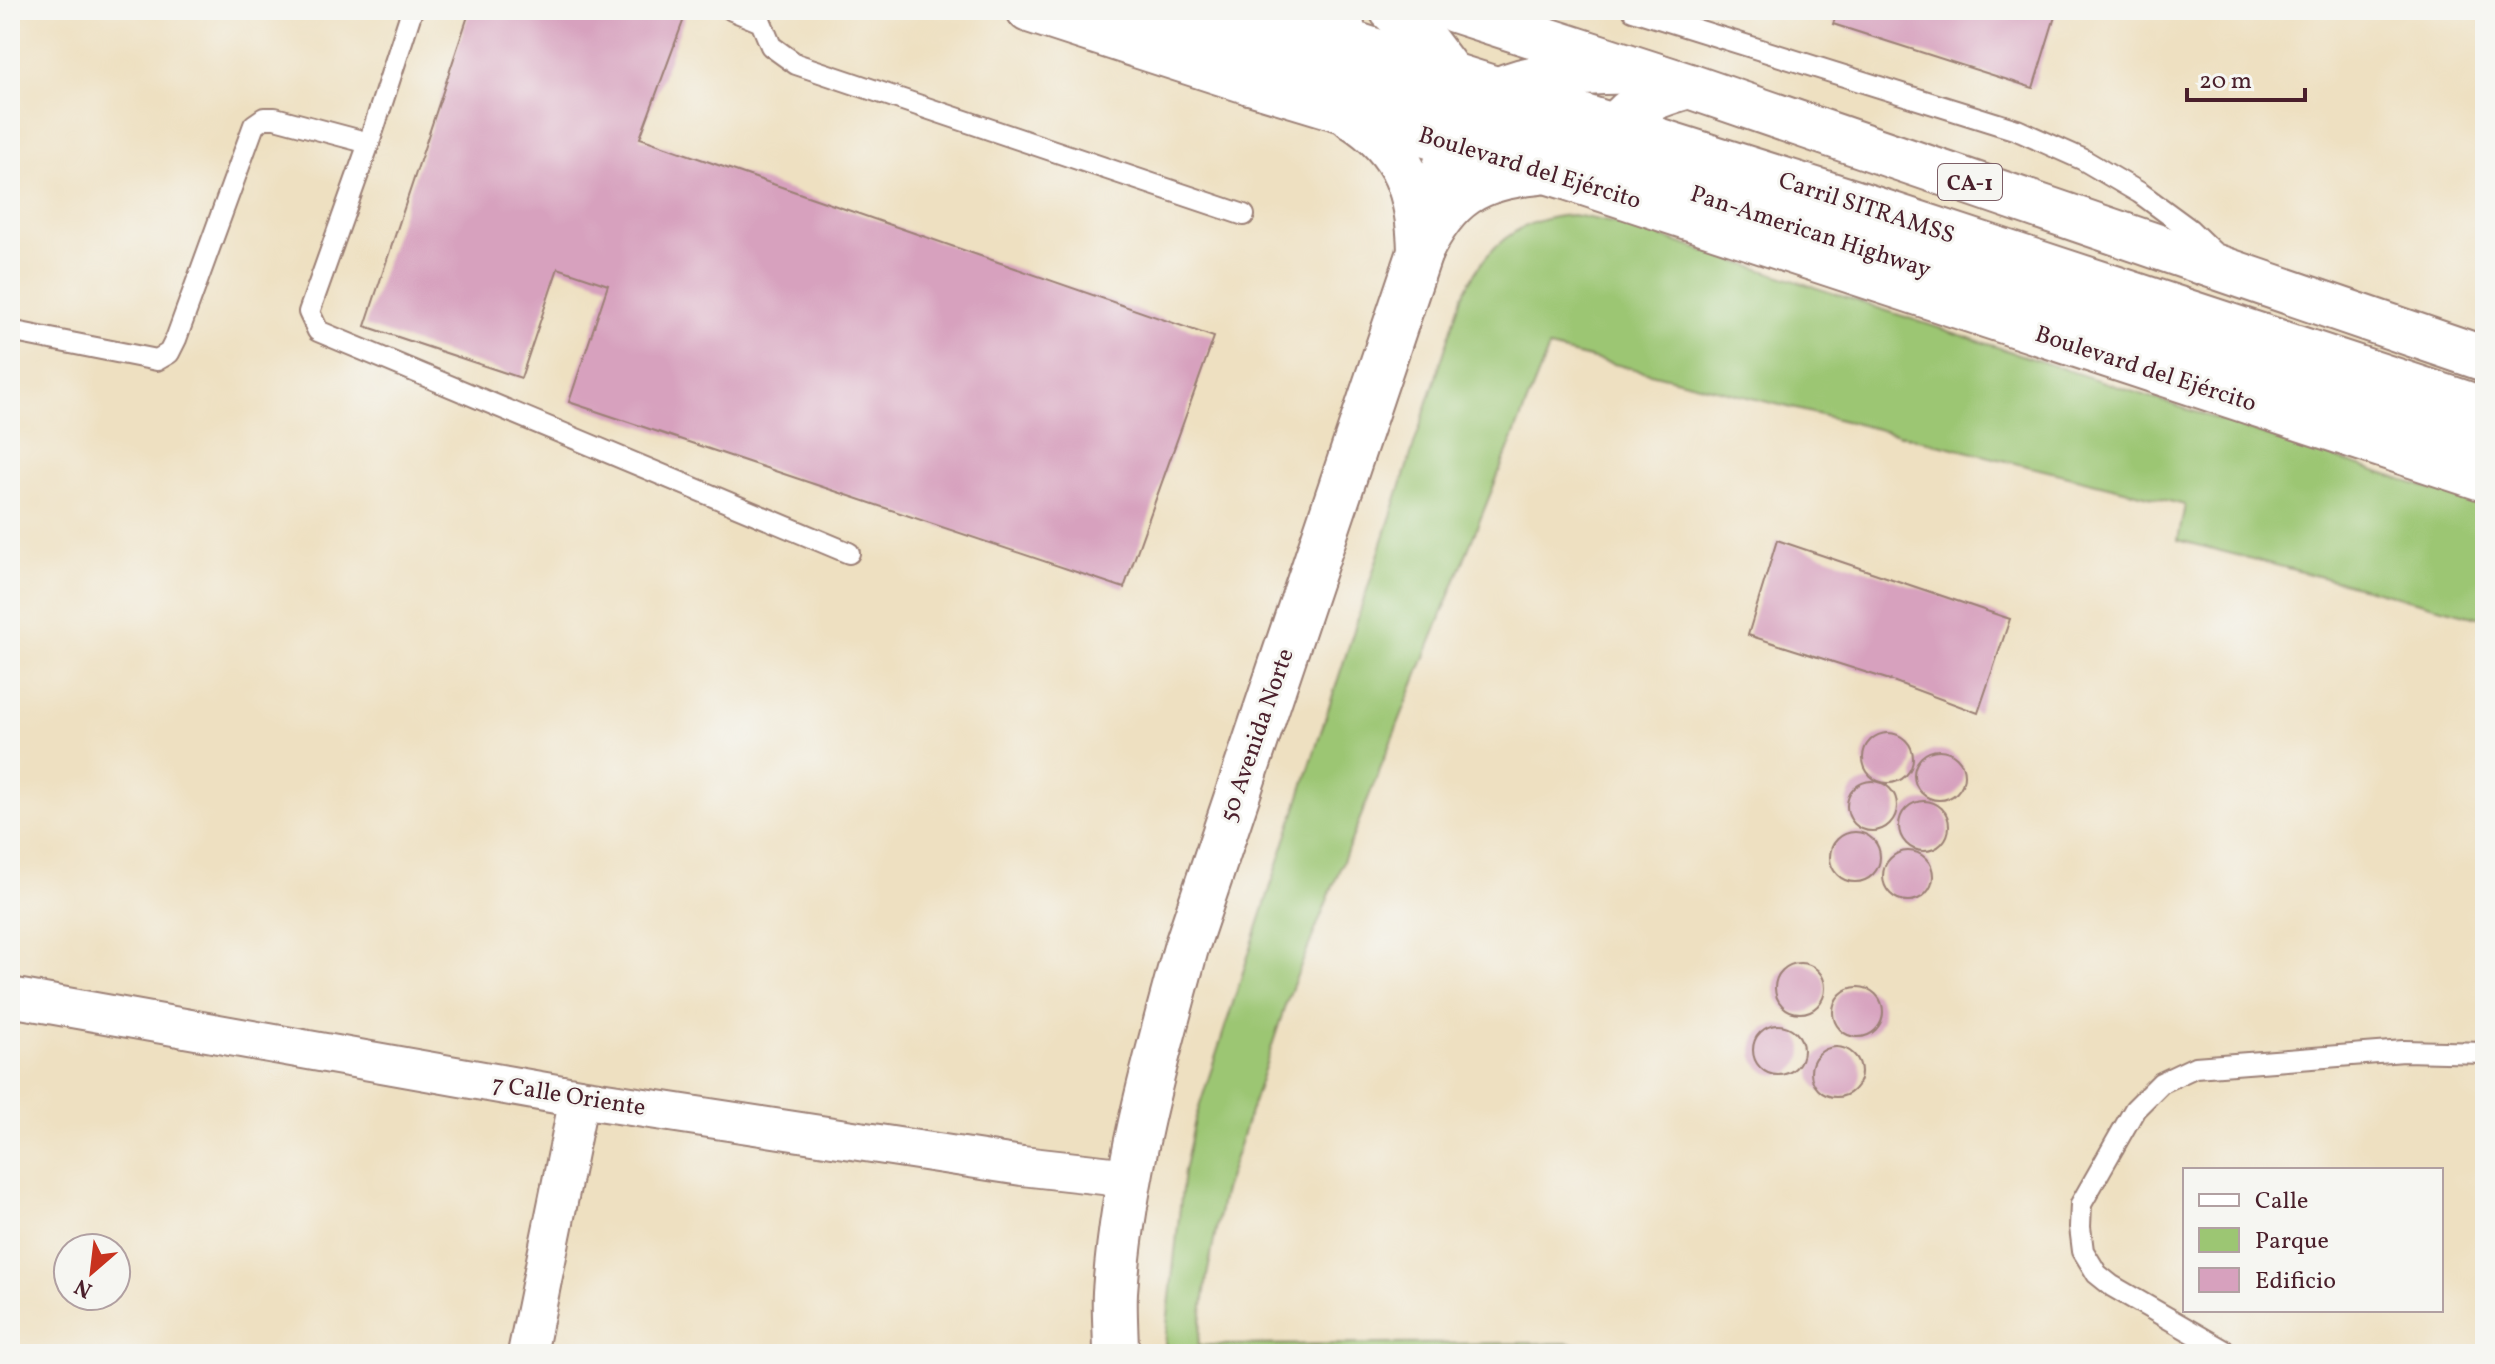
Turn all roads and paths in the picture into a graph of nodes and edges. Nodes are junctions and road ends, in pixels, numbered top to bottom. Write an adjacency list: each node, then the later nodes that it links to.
1 (412, 10): 14 (lane)
2 (732, 10): 18 (lane)
3 (1029, 10): 12 (main road)
4 (1137, 10): 12 (main road, Pan-American Highway)
5 (1246, 10): 23 (main road, Carril SITRAMSS)
6 (1339, 10): 12 (main road)
7 (1392, 10): 13 (main road, 50 Avenida Norte)
8 (1454, 10): 10 (main road, CA-1)
9 (1633, 10): 20 (lane)
10 (1640, 70): 11 (main road, CA-1); 13 (main road)
11 (1689, 86): 15 (main road); 20 (main road, CA-1)
12 (1333, 90): 13 (main road, Pan-American Highway); 19 (main road)
13 (1458, 126): 15 (main road, Pan-American Highway); 16 (main road, Boulevard del Ejército); 19 (main road, 50 Avenida Norte)
14 (369, 143): 21 (lane); 26 (lane)
15 (1613, 166): 17 (main road); 24 (main road, Pan-American Highway)
16 (1569, 178): 17 (main road, Boulevard del Ejército); 19 (main road)
17 (1643, 202): 25 (main road, Boulevard del Ejército)
18 (1244, 215)
19 (1420, 252): 30 (main road, 50 Avenida Norte)
20 (2237, 274): 22 (main road, CA-1)
21 (10, 331)
22 (2485, 359)
23 (2485, 410)
24 (2485, 454)
25 (2485, 479)
26 (849, 553)
27 (10, 997): 29 (street, 7 Calle Oriente)
28 (2485, 1053): 33 (lane)
29 (579, 1098): 30 (street, 7 Calle Oriente); 31 (street)
30 (1130, 1178): 32 (main road, 50 Avenida Norte)
31 (527, 1354)
32 (1116, 1354)
33 (2230, 1354)

